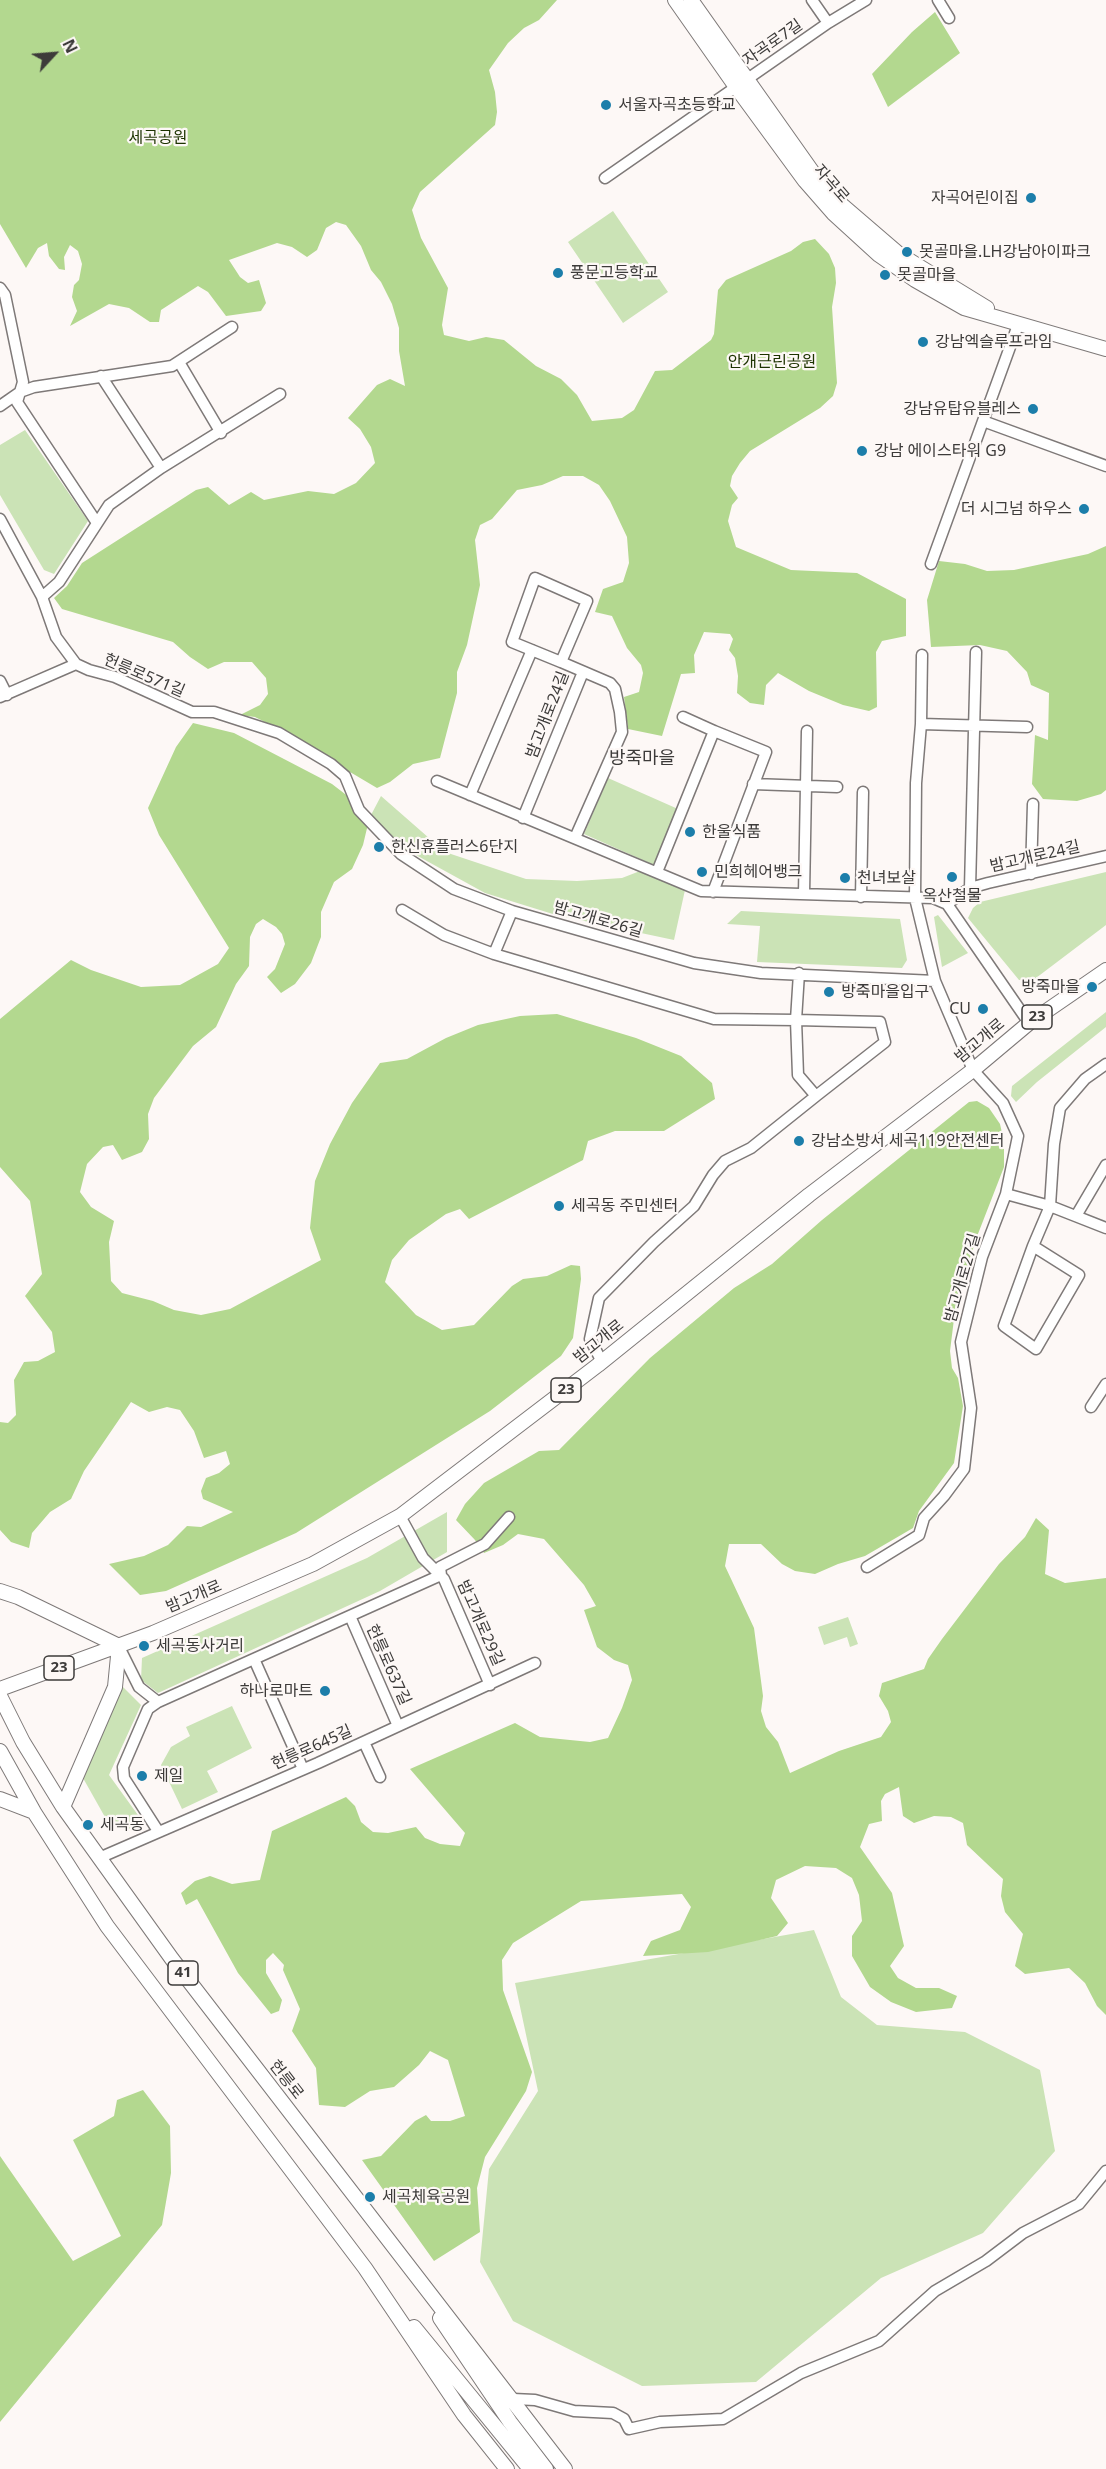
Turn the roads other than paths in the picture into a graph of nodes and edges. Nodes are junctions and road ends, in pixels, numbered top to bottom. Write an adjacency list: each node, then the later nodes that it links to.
1 (675, 0): 8 (main road, 자곡로)
2 (692, 0): 8 (main road, 자곡로)
3 (812, 0): 7 (street, 자곡로7길)
4 (866, 0): 7 (street, 자곡로7길)
5 (938, 0): 6 (street)
6 (949, 18)
7 (828, 23): 8 (street, 자곡로7길)
8 (741, 83): 9 (street, 자곡로7길); 12 (main road, 자곡로)
9 (605, 178)
10 (0, 288): 11 (street)
11 (4, 315): 17 (street)
12 (1018, 325): 14 (main road, 자곡로); 20 (street)
13 (232, 327): 15 (street)
14 (1106, 350)
15 (179, 362): 16 (street); 21 (street)
16 (101, 376): 17 (street); 23 (street)
17 (20, 392): 19 (street); 25 (street)
18 (280, 394): 21 (street)
19 (0, 406)
20 (983, 421): 22 (street); 26 (street)
21 (221, 433): 23 (street)
22 (1106, 466)
23 (161, 468): 25 (street)
24 (0, 519): 27 (street, 헌릉로571길)
25 (97, 524): 27 (street)
26 (931, 564)
27 (42, 597): 32 (street, 헌릉로571길)
28 (532, 650): 31 (street); 31 (street, 밤고개로24길); 47 (street)
29 (976, 652): 38 (street, 밤고개로24길)
30 (922, 656): 37 (street)
31 (561, 662): 33 (street, 밤고개로24길)
32 (76, 664): 35 (street, 헌릉로571길); 51 (street, 헌릉로571길)
33 (583, 672): 49 (street, 밤고개로24길); 50 (street)
34 (0, 681): 35 (street, 헌릉로571길)
35 (3, 696)
36 (683, 717): 41 (street)
37 (921, 724): 38 (street); 59 (street)
38 (975, 726): 39 (street); 55 (street, 밤고개로24길)
39 (1027, 726)
40 (807, 730): 44 (street)
41 (714, 731): 43 (street); 53 (street)
42 (437, 782): 47 (street)
43 (753, 784): 44 (street); 56 (street)
44 (807, 787): 45 (street); 57 (street)
45 (837, 788)
46 (863, 792): 58 (street)
47 (470, 795): 49 (street)
48 (1033, 804): 54 (street)
49 (523, 818): 50 (street)
50 (575, 838): 53 (street)
51 (401, 854): 62 (street, 밤고개로26길)
52 (1106, 856): 54 (street, 밤고개로24길)
53 (657, 872): 56 (street)
54 (1031, 874): 55 (street, 밤고개로24길)
55 (970, 888): 60 (street, 밤고개로24길)
56 (713, 892): 57 (street)
57 (804, 894): 58 (street)
58 (861, 897): 59 (street)
59 (915, 898): 60 (street); 66 (street)
60 (947, 904): 68 (street)
61 (402, 910): 63 (street)
62 (512, 911): 63 (street); 65 (street, 밤고개로26길)
63 (494, 954): 67 (street)
64 (1106, 970): 68 (main road, 밤고개로 / 23)
65 (799, 973): 66 (street, 밤고개로26길); 67 (street)
66 (935, 981): 70 (street)
67 (795, 1020): 71 (street); 71 (street)
68 (1029, 1023): 70 (main road, 밤고개로 / 23)
69 (1105, 1066): 74 (street)
70 (973, 1070): 73 (street, 밤고개로27길); 78 (main road, 밤고개로 / 23)
71 (816, 1096): 78 (street)
72 (1106, 1165): 75 (street)
73 (1006, 1194): 74 (street); 83 (street, 밤고개로27길)
74 (1050, 1206): 75 (street); 77 (street)
75 (1076, 1216): 76 (street)
76 (1106, 1228)
77 (1033, 1246): 77 (street)
78 (602, 1362): 81 (main road, 밤고개로 / 23)
79 (1106, 1384): 80 (street)
80 (1091, 1407)
81 (400, 1516): 84 (street, 밤고개로29길); 87 (main road, 밤고개로 / 23)
82 (509, 1517): 84 (street)
83 (867, 1567)
84 (441, 1575): 86 (street, 헌릉로637길); 90 (street, 밤고개로29길)
85 (0, 1591): 87 (main road)
86 (350, 1616): 88 (street, 헌릉로637길); 94 (street, 헌릉로637길)
87 (118, 1646): 91 (main road, 밤고개로 / 23); 93 (street); 100 (main road)
88 (254, 1659): 93 (street, 헌릉로637길); 97 (street)
89 (535, 1663): 90 (street, 헌릉로645길)
90 (490, 1685): 94 (street, 헌릉로645길)
91 (0, 1689)
92 (0, 1696): 100 (main road, 헌릉로 / 41)
93 (158, 1702): 102 (street)
94 (398, 1726): 95 (street, 헌릉로645길)
95 (364, 1742): 97 (street, 헌릉로645길); 98 (street)
96 (0, 1751): 101 (main road, 41)
97 (303, 1769): 102 (street, 헌릉로645길)
98 (380, 1777)
99 (0, 1798): 101 (main road)
100 (63, 1807): 103 (main road, 헌릉로 / 41)
101 (34, 1812): 106 (main road, 41)
102 (158, 1831): 103 (street, 헌릉로645길)
103 (99, 1858): 105 (main road, 헌릉로 / 41)
104 (1106, 2171): 107 (street)
105 (386, 2236): 107 (main road, 헌릉로 / 41); 110 (main road)
106 (365, 2268): 108 (main road, 41); 109 (main road)
107 (513, 2399): 111 (main road, 헌릉로 / 41)
108 (507, 2469)
109 (530, 2469)
110 (546, 2469)
111 (565, 2469)

